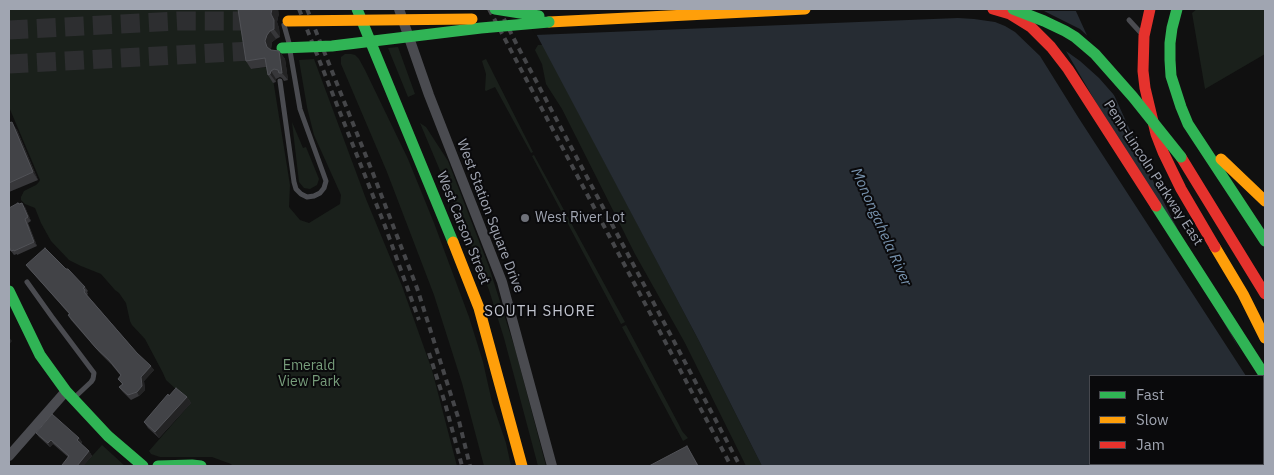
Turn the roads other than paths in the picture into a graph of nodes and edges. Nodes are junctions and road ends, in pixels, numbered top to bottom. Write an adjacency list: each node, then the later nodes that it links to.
1 (357, 9): 36 (main road, West Carson Street)
2 (399, 9): 37 (street, West Station Square Drive)
3 (443, 9): 11 (main road, bridge)
4 (495, 9): 11 (main road, bridge)
5 (732, 9): 11 (main road)
6 (805, 9): 11 (main road)
7 (993, 9): 30 (main road, Penn-Lincoln Parkway East)
8 (1013, 9): 18 (main road, Penn-Lincoln Parkway East, bridge)
9 (1150, 9): 14 (main road)
10 (1177, 9): 17 (main road)
11 (552, 20): 13 (main road, bridge); 15 (main road, bridge)
12 (1129, 20): 14 (lane)
13 (283, 21): 16 (lane)
14 (1144, 36): 26 (main road)
15 (282, 48)
16 (280, 82)
17 (1188, 124): 19 (main road); 20 (main road)
18 (1182, 157): 23 (main road, Penn-Lincoln Parkway East); 27 (main road)
19 (1226, 182): 21 (main road); 22 (main road)
20 (1265, 201)
21 (1265, 227)
22 (1265, 241)
23 (1255, 256)
24 (27, 282): 31 (lane)
25 (9, 291): 31 (main road)
26 (1244, 294): 28 (main road); 29 (main road)
27 (1265, 294)
28 (1265, 324)
29 (1265, 338)
30 (1265, 376)
31 (69, 395): 32 (street); 33 (main road)
32 (9, 456)
33 (143, 466)
34 (158, 466): 35 (main road)
35 (201, 466)
36 (522, 466)
37 (552, 466)

